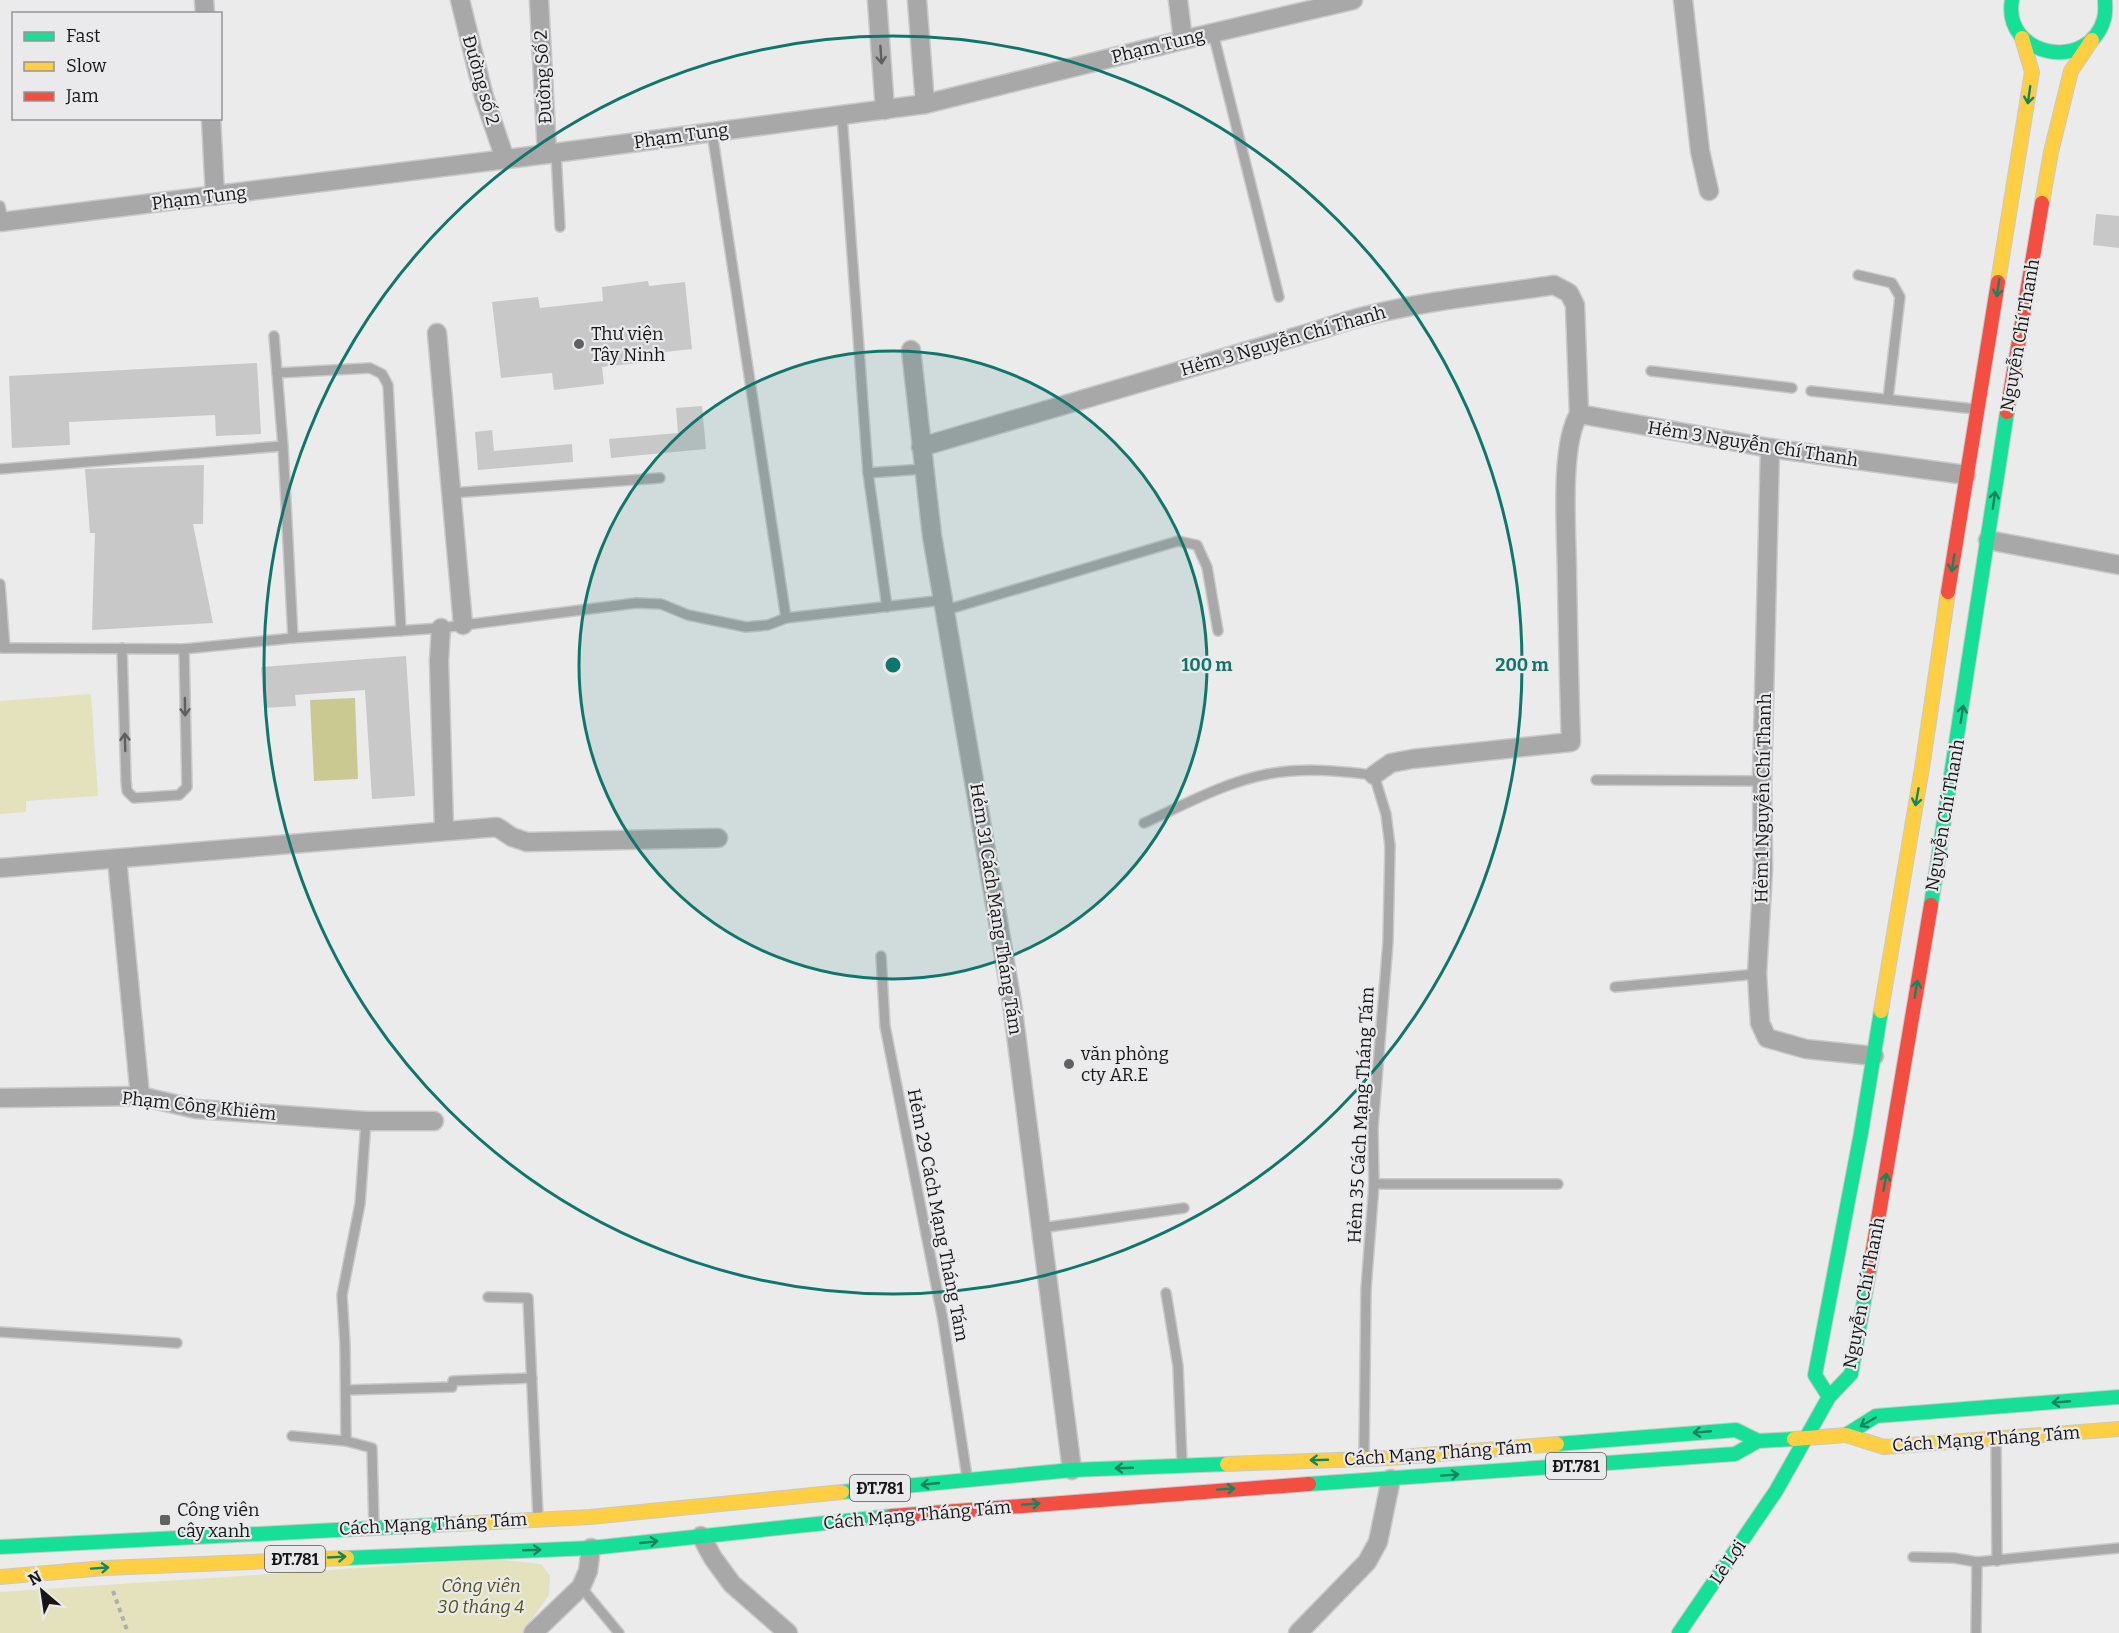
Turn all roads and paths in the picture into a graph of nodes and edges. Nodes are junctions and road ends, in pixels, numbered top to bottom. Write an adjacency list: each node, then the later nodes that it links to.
1 (460, 0): 20 (street, Đường số 2)
2 (538, 0): 19 (street, Đường Số 2)
3 (877, 0): 15 (street, one-way to 15)
4 (917, 0): 14 (street)
5 (1178, 0): 12 (street)
6 (1353, 0): 10 (street, Phạm Tung)
7 (1683, 0): 21 (street)
8 (2012, 0): 11 (main road, Nguyễn Chí Thanh)
9 (2105, 0): 13 (main road, Nguyễn Chí Thanh)
10 (1213, 33): 12 (street, Phạm Tung); 26 (lane)
11 (2022, 38): 13 (main road); 35 (main road, Nguyễn Chí Thanh, one-way to 35)
12 (1184, 40): 14 (street, Phạm Tung)
13 (2092, 40): 43 (main road, Nguyễn Chí Thanh)
14 (925, 105): 15 (street, Phạm Tung)
15 (885, 110): 16 (street, Phạm Tung)
16 (842, 115): 18 (street, Phạm Tung); 42 (lane)
17 (211, 120): 22 (street)
18 (712, 132): 19 (street, Phạm Tung); 51 (lane)
19 (552, 154): 20 (street, Phạm Tung); 24 (lane)
20 (505, 159): 22 (street, Phạm Tung)
21 (1709, 191)
22 (215, 196): 23 (street, Phạm Tung)
23 (1, 216)
24 (560, 227)
25 (1858, 275): 34 (lane)
26 (1279, 297)
27 (437, 333): 45 (street)
28 (273, 336): 31 (lane)
29 (910, 350): 38 (street, Hẻm 31 Cách Mạng Tháng Tám)
30 (1651, 371): 32 (lane)
31 (277, 373): 37 (lane); 54 (lane)
32 (1792, 388)
33 (1811, 391): 34 (lane)
34 (1888, 399): 35 (lane)
35 (1977, 409): 43 (main road, Nguyễn Chí Thanh)
36 (1579, 414): 38 (street, Hẻm 3 Nguyễn Chí Thanh); 39 (street, Hẻm 3 Nguyễn Chí Thanh); 61 (street)
37 (283, 446): 40 (lane); 56 (lane)
38 (921, 447): 41 (street, Hẻm 31 Cách Mạng Tháng Tám)
39 (1770, 448): 43 (street, Hẻm 3 Nguyễn Chí Thanh); 63 (street, Hẻm 1 Nguyễn Chí Thanh)
40 (0, 469)
41 (923, 469): 42 (lane); 49 (street, Hẻm 31 Cách Mạng Tháng Tám)
42 (868, 473): 50 (lane)
43 (1982, 477): 46 (main road, Nguyễn Chí Thanh, one-way to 43); 60 (main road, Nguyễn Chí Thanh, one-way to 60)
44 (660, 478): 45 (lane)
45 (452, 493): 52 (street)
46 (1988, 540): 47 (street); 60 (main road, Nguyễn Chí Thanh, one-way to 46)
47 (2119, 565)
48 (0, 584): 57 (lane)
49 (945, 605): 50 (lane); 55 (lane); 81 (street, Hẻm 31 Cách Mạng Tháng Tám)
50 (887, 607): 51 (lane)
51 (786, 618): 52 (lane)
52 (463, 626): 53 (lane)
53 (441, 628): 54 (lane); 65 (street)
54 (401, 631): 56 (lane)
55 (1218, 631)
56 (294, 638): 59 (lane)
57 (3, 648): 58 (lane)
58 (122, 648): 59 (lane); 59 (lane, one-way to 58)
59 (184, 649)
60 (1939, 763): 72 (main road, Nguyễn Chí Thanh, one-way to 72); 77 (main road, Nguyễn Chí Thanh, one-way to 60)
61 (1374, 774): 64 (lane); 78 (lane, Hẻm 35 Cách Mạng Tháng Tám)
62 (1596, 780): 63 (lane)
63 (1762, 781): 70 (street, Hẻm 1 Nguyễn Chí Thanh)
64 (1144, 823)
65 (444, 830): 66 (street); 67 (street)
66 (718, 838)
67 (117, 859): 68 (street); 73 (street)
68 (0, 868)
69 (881, 956): 102 (lane, Hẻm 29 Cách Mạng Tháng Tám)
70 (1757, 974): 71 (lane); 72 (street, Hẻm 1 Nguyễn Chí Thanh)
71 (1615, 987)
72 (1874, 1056): 77 (main road, Nguyễn Chí Thanh)
73 (140, 1096): 74 (street, Phạm Công Khiêm); 75 (street, Phạm Công Khiêm)
74 (0, 1098)
75 (366, 1121): 76 (street, Phạm Công Khiêm); 87 (lane)
76 (434, 1121)
77 (1877, 1135): 88 (main road, Nguyễn Chí Thanh, one-way to 77); 88 (main road, Nguyễn Chí Thanh)
78 (1374, 1184): 79 (lane); 98 (lane, Hẻm 35 Cách Mạng Tháng Tám)
79 (1558, 1184)
80 (1184, 1208): 81 (lane)
81 (1041, 1228): 100 (street, Hẻm 31 Cách Mạng Tháng Tám)
82 (1166, 1293): 99 (lane)
83 (488, 1297): 86 (lane)
84 (0, 1332): 85 (lane)
85 (177, 1343)
86 (532, 1378): 87 (lane); 103 (lane)
87 (346, 1390): 95 (lane)
88 (1829, 1396): 93 (main road, Lê Lợi)
89 (2119, 1397): 91 (main road, Cách Mạng Tháng Tám, one-way to 91)
90 (2119, 1430): 94 (main road, Cách Mạng Tháng Tám)
91 (1846, 1435): 93 (main road); 94 (main road, Cách Mạng Tháng Tám)
92 (292, 1436): 95 (lane)
93 (1807, 1438): 96 (main road); 120 (main road, Lê Lợi)
94 (1996, 1440): 110 (lane)
95 (346, 1441): 105 (lane)
96 (1758, 1441): 97 (main road, Cách Mạng Tháng Tám / ĐT.781, one-way to 97); 101 (main road, Cách Mạng Tháng Tám / ĐT.781, one-way to 96)
97 (1390, 1458): 98 (main road, Cách Mạng Tháng Tám / ĐT.781); 101 (main road)
98 (1364, 1459): 99 (main road, Cách Mạng Tháng Tám / ĐT.781, one-way to 99)
99 (1182, 1466): 100 (main road, Cách Mạng Tháng Tám / ĐT.781, one-way to 100)
100 (1072, 1470): 102 (main road, Cách Mạng Tháng Tám / ĐT.781)
101 (1391, 1479): 102 (main road, Cách Mạng Tháng Tám / ĐT.781, one-way to 101); 119 (street)
102 (969, 1495): 104 (main road, Cách Mạng Tháng Tám / ĐT.781, one-way to 104); 104 (main road, Cách Mạng Tháng Tám / ĐT.781)
103 (538, 1519): 105 (main road, Cách Mạng Tháng Tám / ĐT.781); 106 (main road, Cách Mạng Tháng Tám / ĐT.781)
104 (699, 1521): 106 (main road, Cách Mạng Tháng Tám / ĐT.781, one-way to 104); 106 (main road, Cách Mạng Tháng Tám / ĐT.781); 118 (street)
105 (374, 1527): 107 (main road, Cách Mạng Tháng Tám / ĐT.781)
106 (590, 1532): 112 (main road, Cách Mạng Tháng Tám / ĐT.781, one-way to 106); 114 (street)
107 (0, 1547)
108 (2119, 1548): 110 (lane)
109 (1913, 1557): 111 (lane)
110 (1996, 1560): 111 (lane)
111 (1977, 1562): 121 (lane)
112 (105, 1568): 113 (main road, Cách Mạng Tháng Tám / ĐT.781, one-way to 112); 115 (path)
113 (0, 1577)
114 (581, 1587): 116 (street); 117 (lane)
115 (128, 1633)
116 (533, 1633)
117 (619, 1633)
118 (788, 1633)
119 (1298, 1633)
120 (1679, 1633)
121 (1976, 1633)

